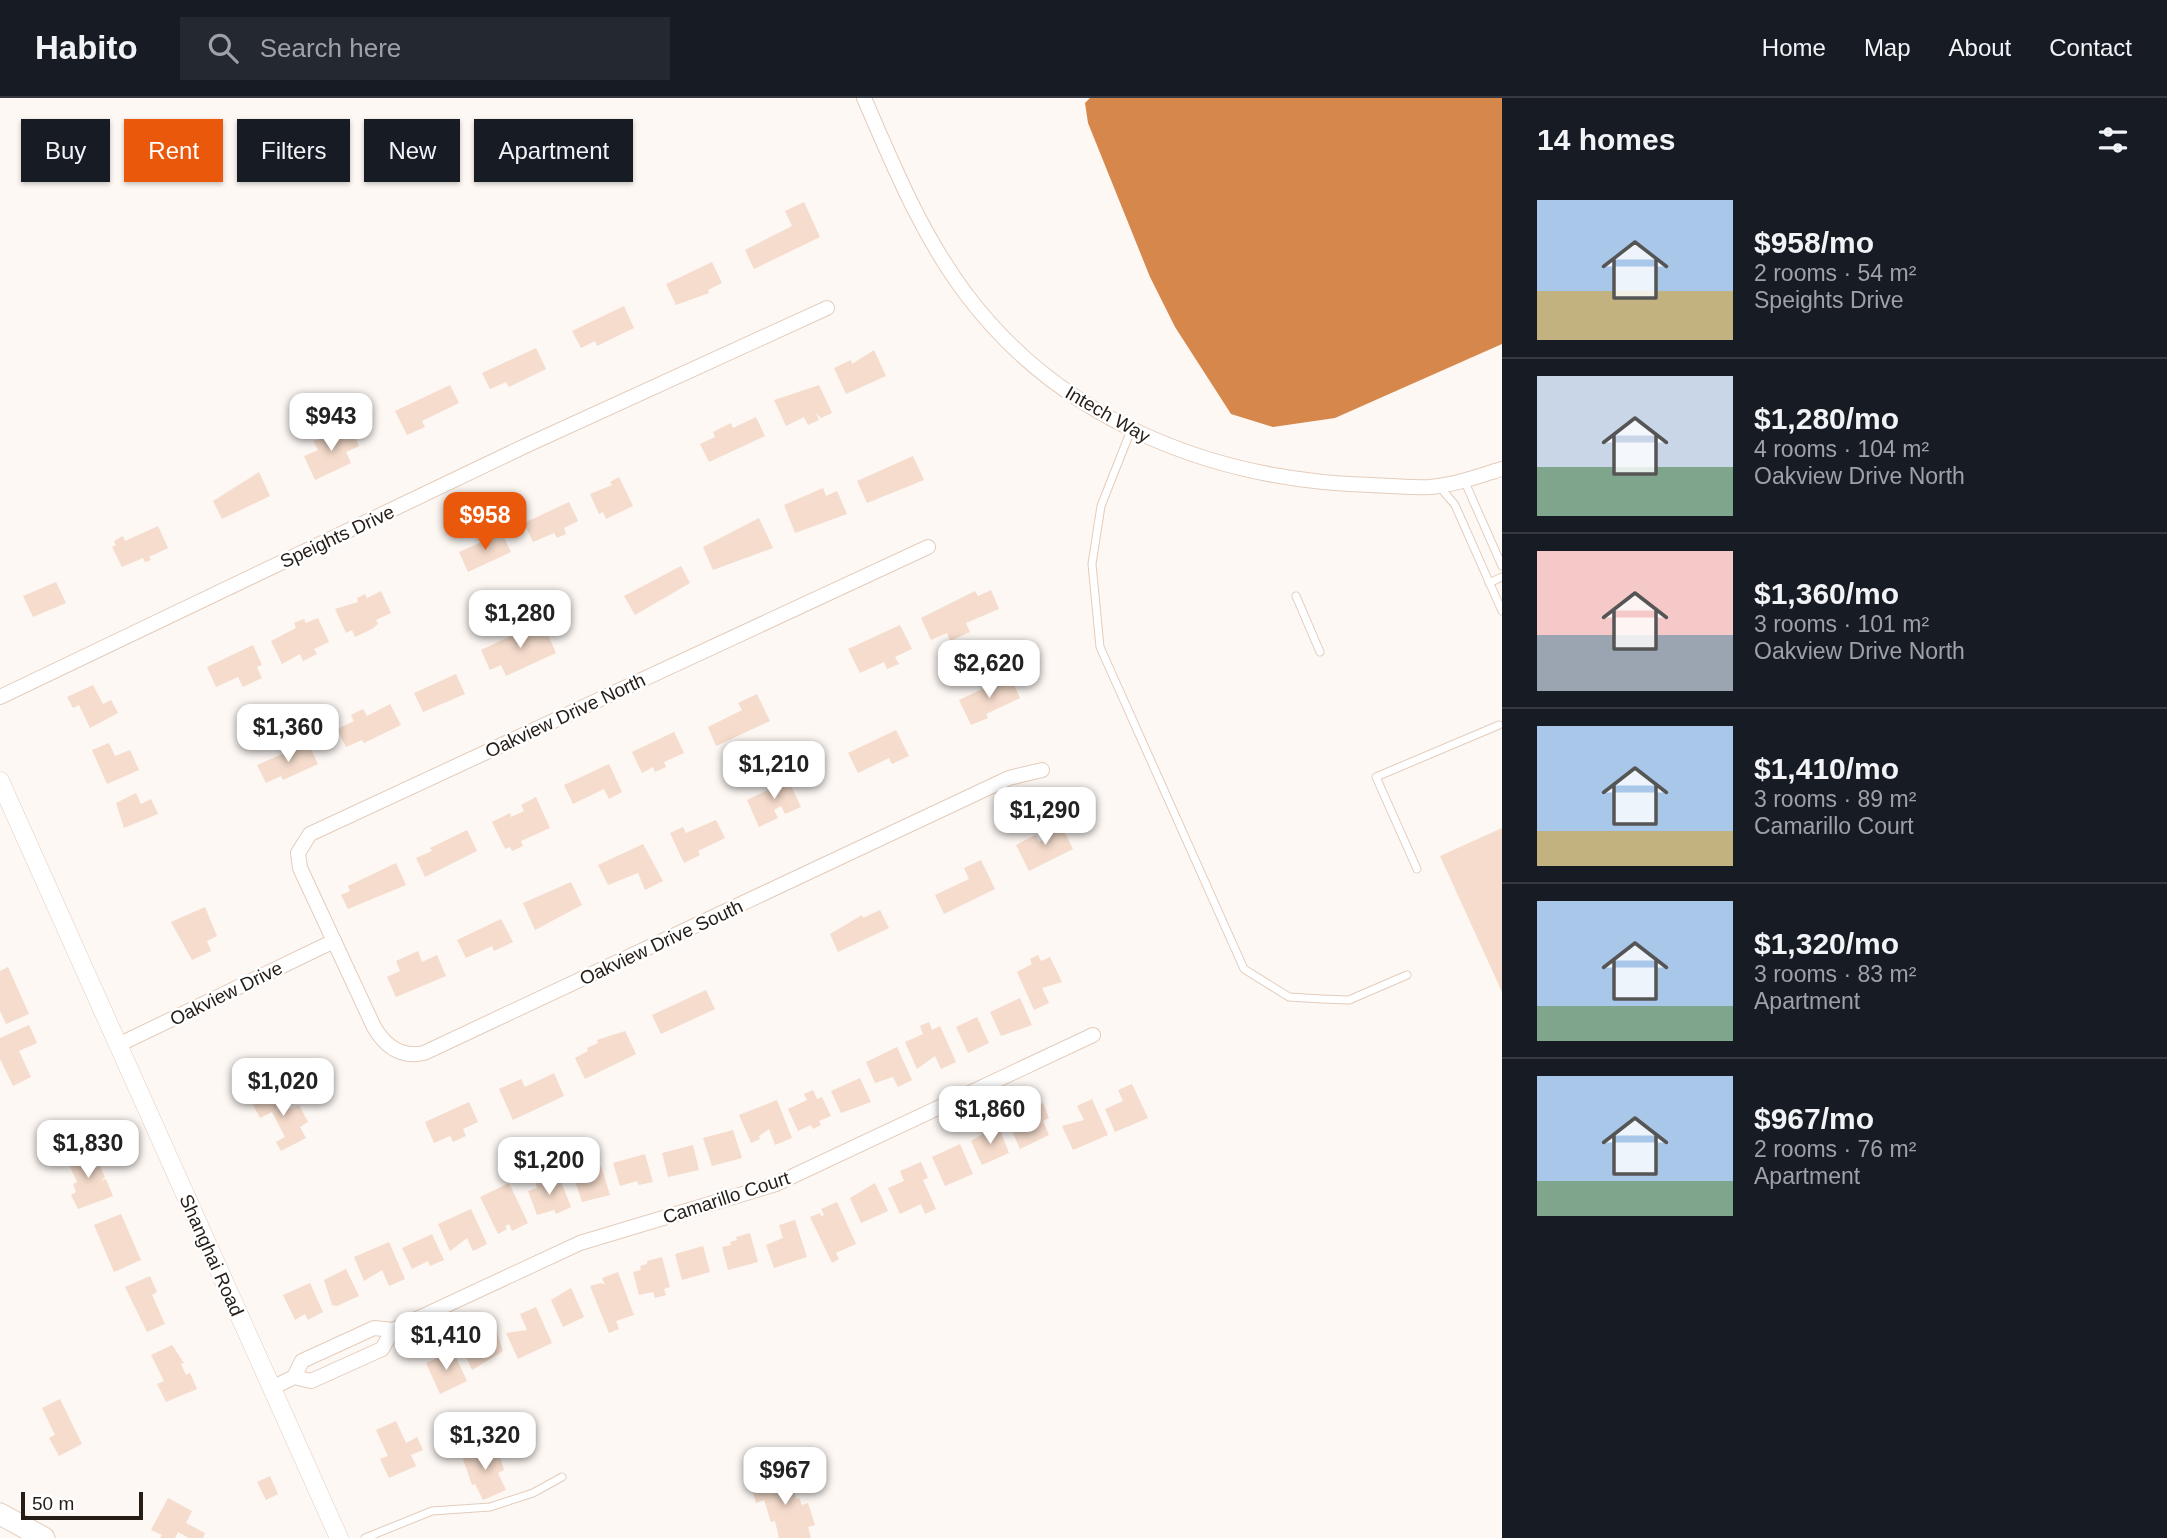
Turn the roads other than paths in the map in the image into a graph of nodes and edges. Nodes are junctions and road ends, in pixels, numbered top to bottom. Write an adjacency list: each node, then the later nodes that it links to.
1 (864, 98): 3 (street, Intech Way)
2 (827, 308): 14 (street, Speights Drive)
3 (1131, 430): 6 (street, Intech Way); 20 (lane)
4 (1502, 469): 5 (street, Intech Way)
5 (1464, 480): 6 (street, Intech Way); 8 (lane)
6 (1438, 485): 10 (lane)
7 (928, 547): 19 (street, Oakview Drive North)
8 (1502, 566)
9 (1502, 577): 10 (lane)
10 (1489, 583): 12 (lane)
11 (1296, 596): 13 (lane)
12 (1502, 611)
13 (1320, 652)
14 (0, 696)
15 (1499, 725): 18 (lane)
16 (1042, 770): 19 (street, Oakview Drive South)
17 (0, 781): 22 (street, Shanghai Road)
18 (1417, 869)
19 (334, 941): 22 (street, Oakview Drive)
20 (1407, 975)
21 (1093, 1035): 23 (street, Camarillo Court)
22 (118, 1045): 25 (street, Shanghai Road)
23 (393, 1330): 24 (street, Camarillo Court); 24 (street, Camarillo Court)
24 (294, 1377): 25 (street, Camarillo Court)
25 (272, 1388): 29 (street, Shanghai Road)
26 (562, 1477): 30 (lane)
27 (0, 1514): 28 (main road)
28 (44, 1538)
29 (339, 1538)
30 (365, 1538)

